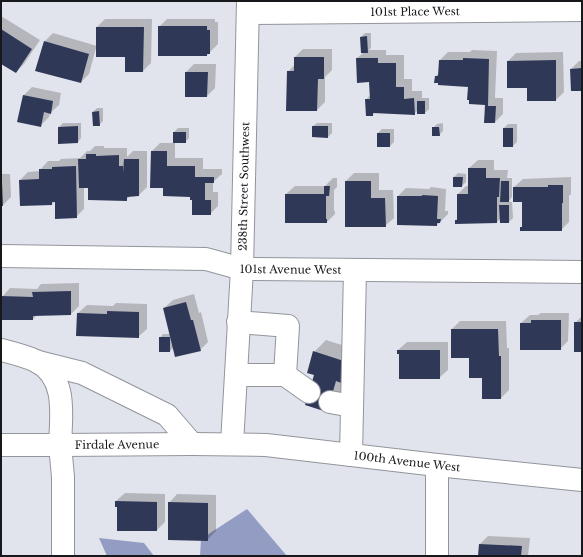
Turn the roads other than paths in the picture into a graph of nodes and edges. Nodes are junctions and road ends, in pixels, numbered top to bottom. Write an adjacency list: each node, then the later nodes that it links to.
1 (248, 7): 2 (street, 101st Place West); 4 (street, 238th Street Southwest)
2 (582, 10)
3 (1, 256): 4 (street, 101st Avenue West)
4 (242, 269): 5 (street, 101st Avenue West); 7 (street, 238th Street Southwest)
5 (355, 270): 6 (street, 101st Avenue West); 14 (street)
6 (582, 272)
7 (238, 322): 10 (street, 238th Street Southwest); 11 (street)
8 (1, 350): 9 (street)
9 (38, 362): 15 (street); 18 (street)
10 (236, 375): 11 (street); 16 (street, 238th Street Southwest)
11 (285, 375): 12 (street)
12 (309, 392)
13 (330, 402): 14 (street)
14 (352, 406): 19 (street)
15 (192, 444): 16 (street, Firdale Avenue); 18 (street, Firdale Avenue)
16 (232, 444): 19 (street, 100th Avenue West)
17 (1, 445): 18 (street, Firdale Avenue)
18 (60, 445): 22 (street)
19 (352, 455): 20 (street, 100th Avenue West)
20 (436, 465): 21 (street, 100th Avenue West); 23 (street)
21 (582, 480)
22 (63, 556)
23 (437, 556)

